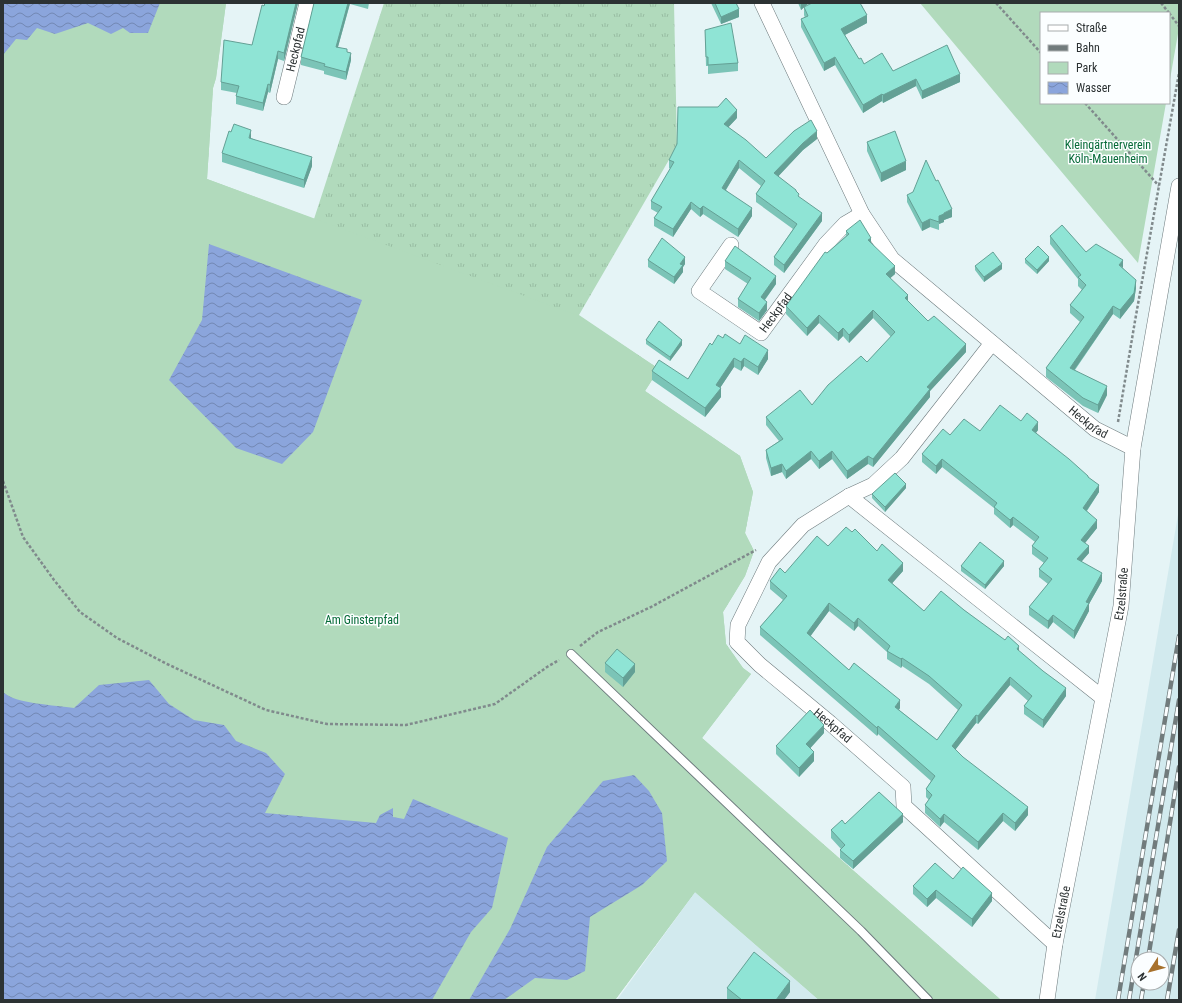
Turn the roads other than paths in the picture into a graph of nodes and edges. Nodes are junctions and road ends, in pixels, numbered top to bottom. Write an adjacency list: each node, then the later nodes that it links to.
1 (307, 3): 3 (street, Heckpfad)
2 (762, 3): 5 (street, Heckpfad)
3 (284, 96)
4 (1179, 186): 8 (street, Etzelstraße)
5 (862, 214): 6 (street, Heckpfad); 7 (street, Heckpfad)
6 (731, 245)
7 (992, 344): 8 (street, Heckpfad); 9 (street, Heckpfad)
8 (1133, 448): 11 (street, Etzelstraße)
9 (849, 496): 11 (street); 12 (street, Heckpfad)
10 (570, 654): 13 (lane)
11 (1103, 698): 12 (street, Etzelstraße)
12 (1055, 944): 14 (street, Etzelstraße)
13 (928, 1000)
14 (1047, 1000)

